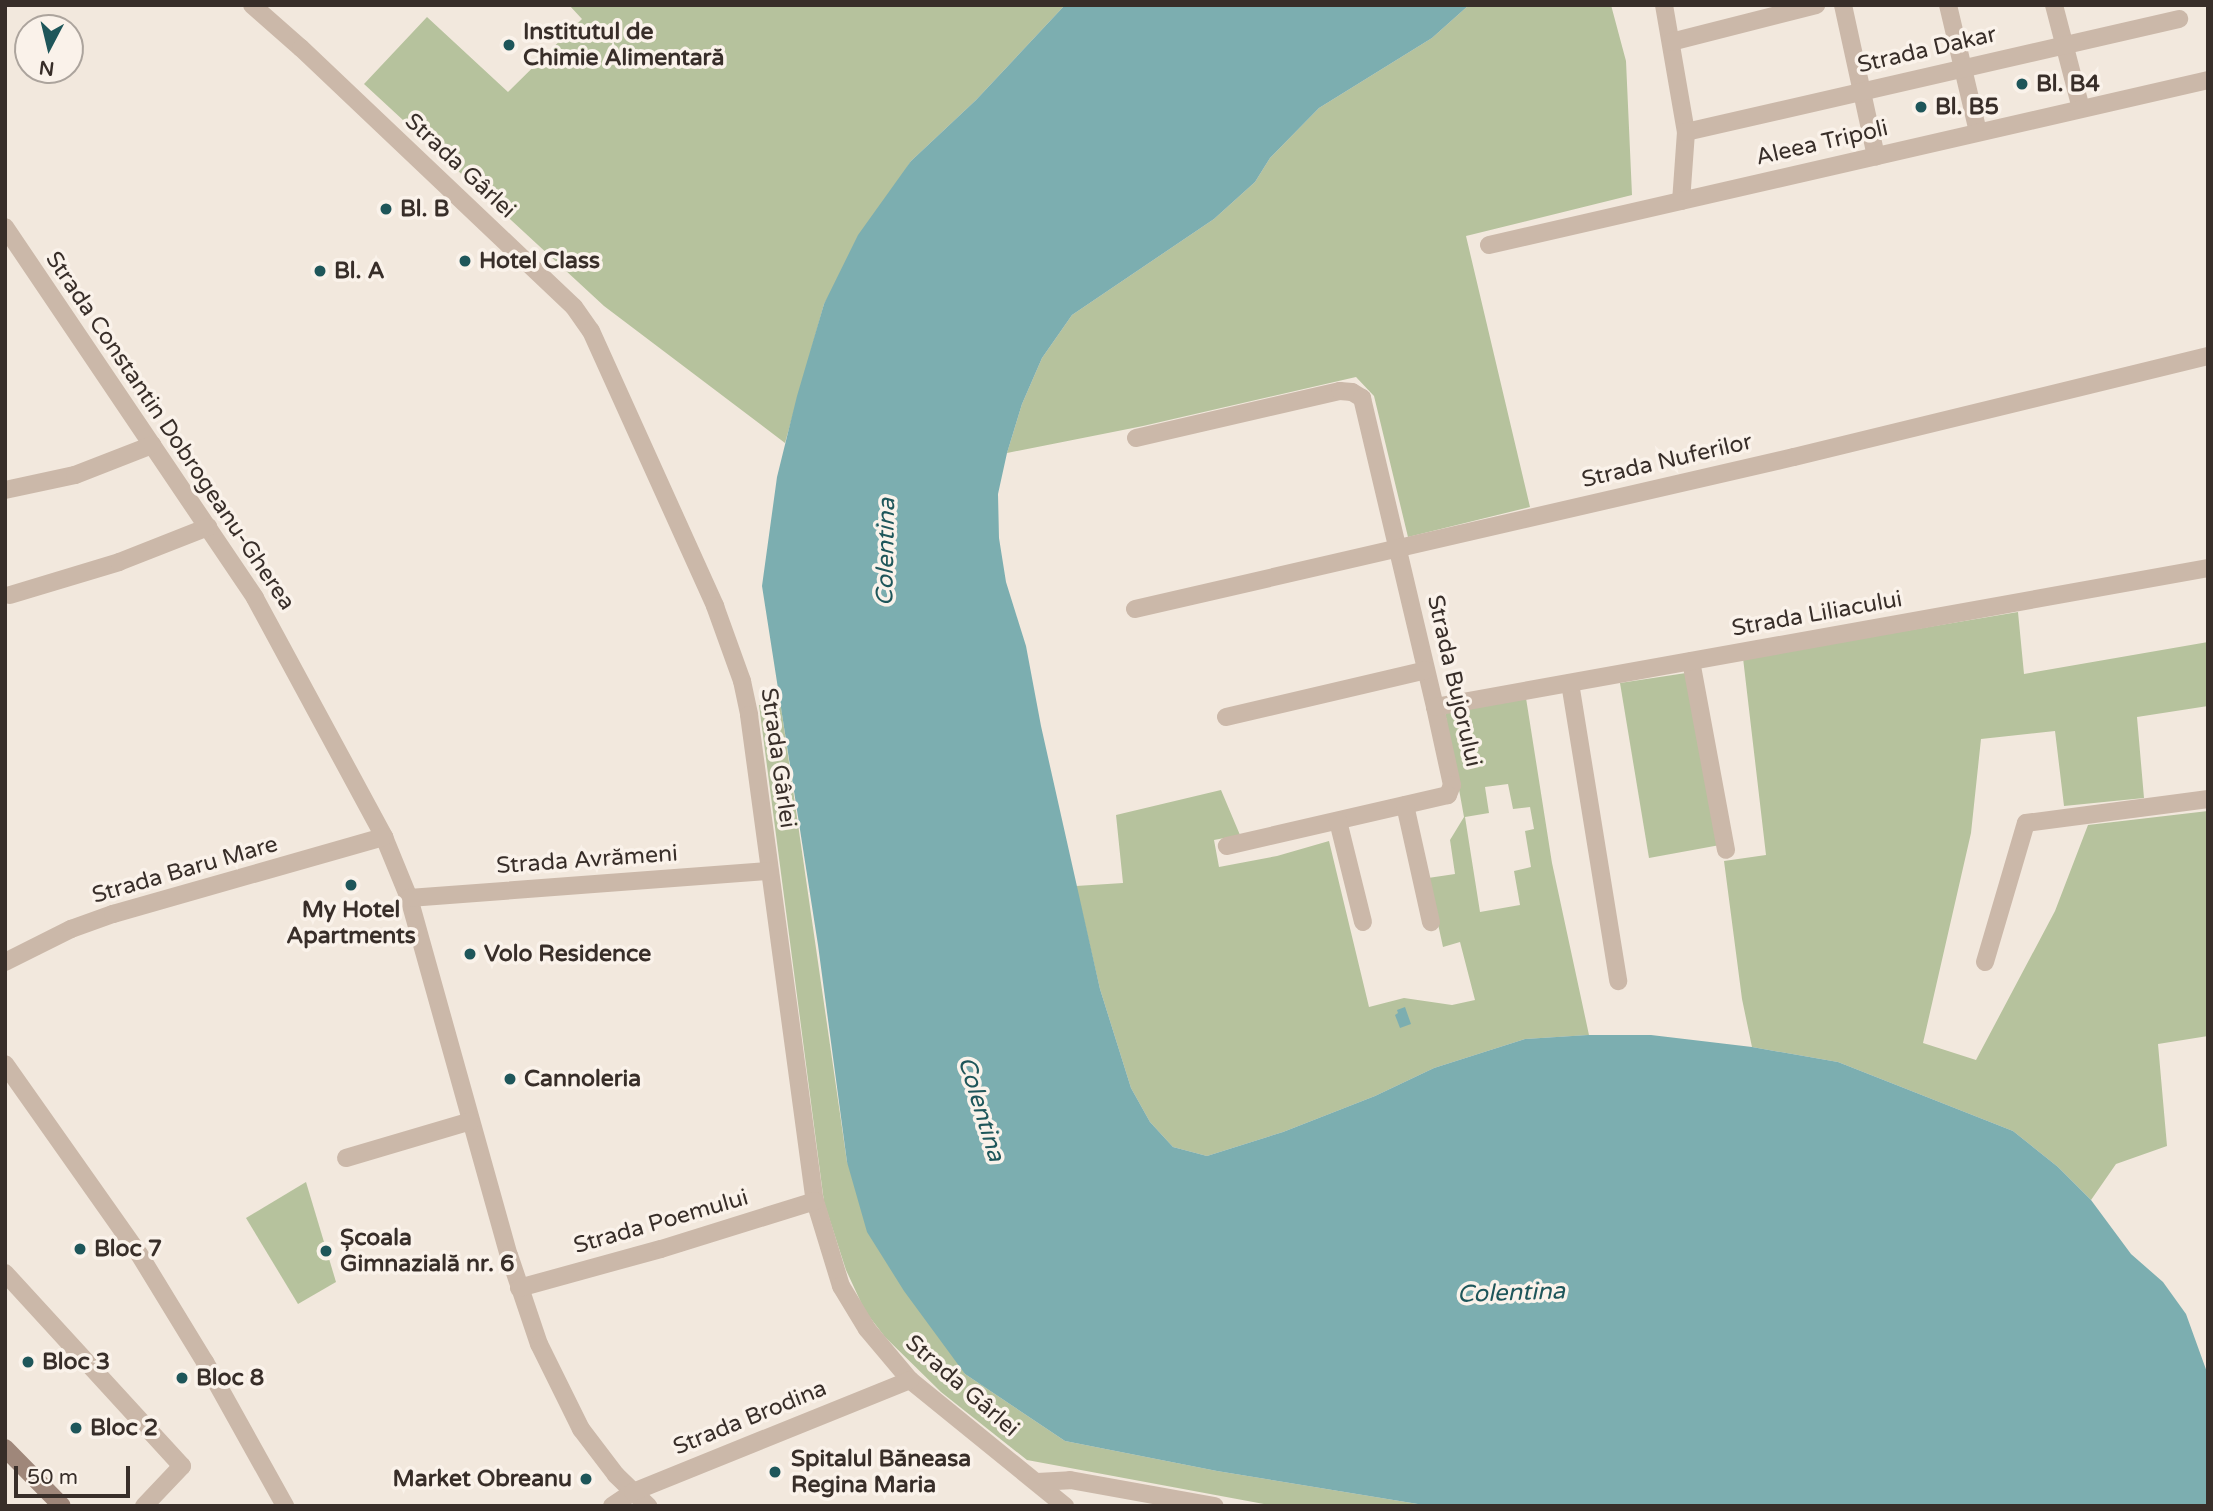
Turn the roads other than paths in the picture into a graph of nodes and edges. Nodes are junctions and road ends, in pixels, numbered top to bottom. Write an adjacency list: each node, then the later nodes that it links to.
1 (252, 5): 40 (street, Strada Gârlei)
2 (1664, 5): 8 (street)
3 (1816, 5): 8 (street)
4 (1843, 5): 12 (street)
5 (1948, 5): 10 (street)
6 (2054, 5): 9 (street)
7 (2179, 19): 9 (street, Strada Dakar)
8 (1671, 42): 14 (street)
9 (2064, 45): 10 (street, Strada Dakar); 13 (street)
10 (1963, 67): 12 (street, Strada Dakar); 15 (street)
11 (2208, 80): 13 (street, Aleea Tripoli)
12 (1861, 90): 14 (street, Strada Dakar); 16 (street)
13 (2081, 109): 15 (street, Aleea Tripoli)
14 (1686, 132): 17 (street)
15 (1978, 132): 16 (street, Aleea Tripoli)
16 (1876, 156): 17 (street, Aleea Tripoli)
17 (1681, 201): 19 (street, Aleea Tripoli)
18 (5, 227): 22 (street, Strada Constantin Dobrogeanu-Gherea)
19 (1489, 245)
20 (2208, 356): 25 (street, Strada Nuferilor)
21 (1136, 438): 25 (street, Strada Bujorului)
22 (152, 444): 23 (street); 24 (street, Strada Constantin Dobrogeanu-Gherea)
23 (5, 490)
24 (208, 527): 27 (street); 37 (street, Strada Constantin Dobrogeanu-Gherea)
25 (1399, 550): 28 (street, Strada Nuferilor); 30 (street, Strada Bujorului)
26 (2208, 568): 29 (street, Strada Liliacului)
27 (10, 595)
28 (1135, 609)
29 (1691, 662): 31 (street, Strada Liliacului); 39 (street)
30 (1426, 670): 32 (street, Strada Bujorului); 33 (street)
31 (1570, 683): 32 (street, Strada Liliacului); 46 (street)
32 (1436, 708): 35 (street, Strada Bujorului)
33 (1226, 717)
34 (2208, 799): 44 (street)
35 (1405, 806): 36 (street, Strada Bujorului); 43 (street)
36 (1338, 821): 38 (street, Strada Bujorului); 42 (street)
37 (384, 837): 41 (street, Strada Constantin Dobrogeanu-Gherea); 45 (street, Strada Baru Mare)
38 (1227, 846)
39 (1726, 849)
40 (769, 870): 41 (street, Strada Avrămeni); 50 (street, Strada Gârlei)
41 (409, 898): 48 (street, Strada Constantin Dobrogeanu-Gherea)
42 (1363, 922)
43 (1431, 922)
44 (1985, 961)
45 (5, 962)
46 (1618, 981)
47 (5, 1064): 59 (street)
48 (471, 1121): 49 (street); 52 (street, Strada Constantin Dobrogeanu-Gherea)
49 (346, 1158)
50 (815, 1201): 52 (street, Strada Poemului); 53 (street, Strada Gârlei)
51 (5, 1273): 58 (street)
52 (519, 1287): 56 (street, Strada Constantin Dobrogeanu-Gherea)
53 (910, 1380): 55 (street, Strada Gârlei); 56 (street, Strada Brodina)
54 (5, 1448): 57 (main road)
55 (1037, 1482): 62 (street, Strada Gârlei); 63 (street)
56 (633, 1492): 60 (street, Strada Brodina); 61 (street, Strada Constantin Dobrogeanu-Gherea)
57 (62, 1506)
58 (144, 1506)
59 (285, 1506)
60 (612, 1506)
61 (648, 1506)
62 (1065, 1506)
63 (1215, 1506)

